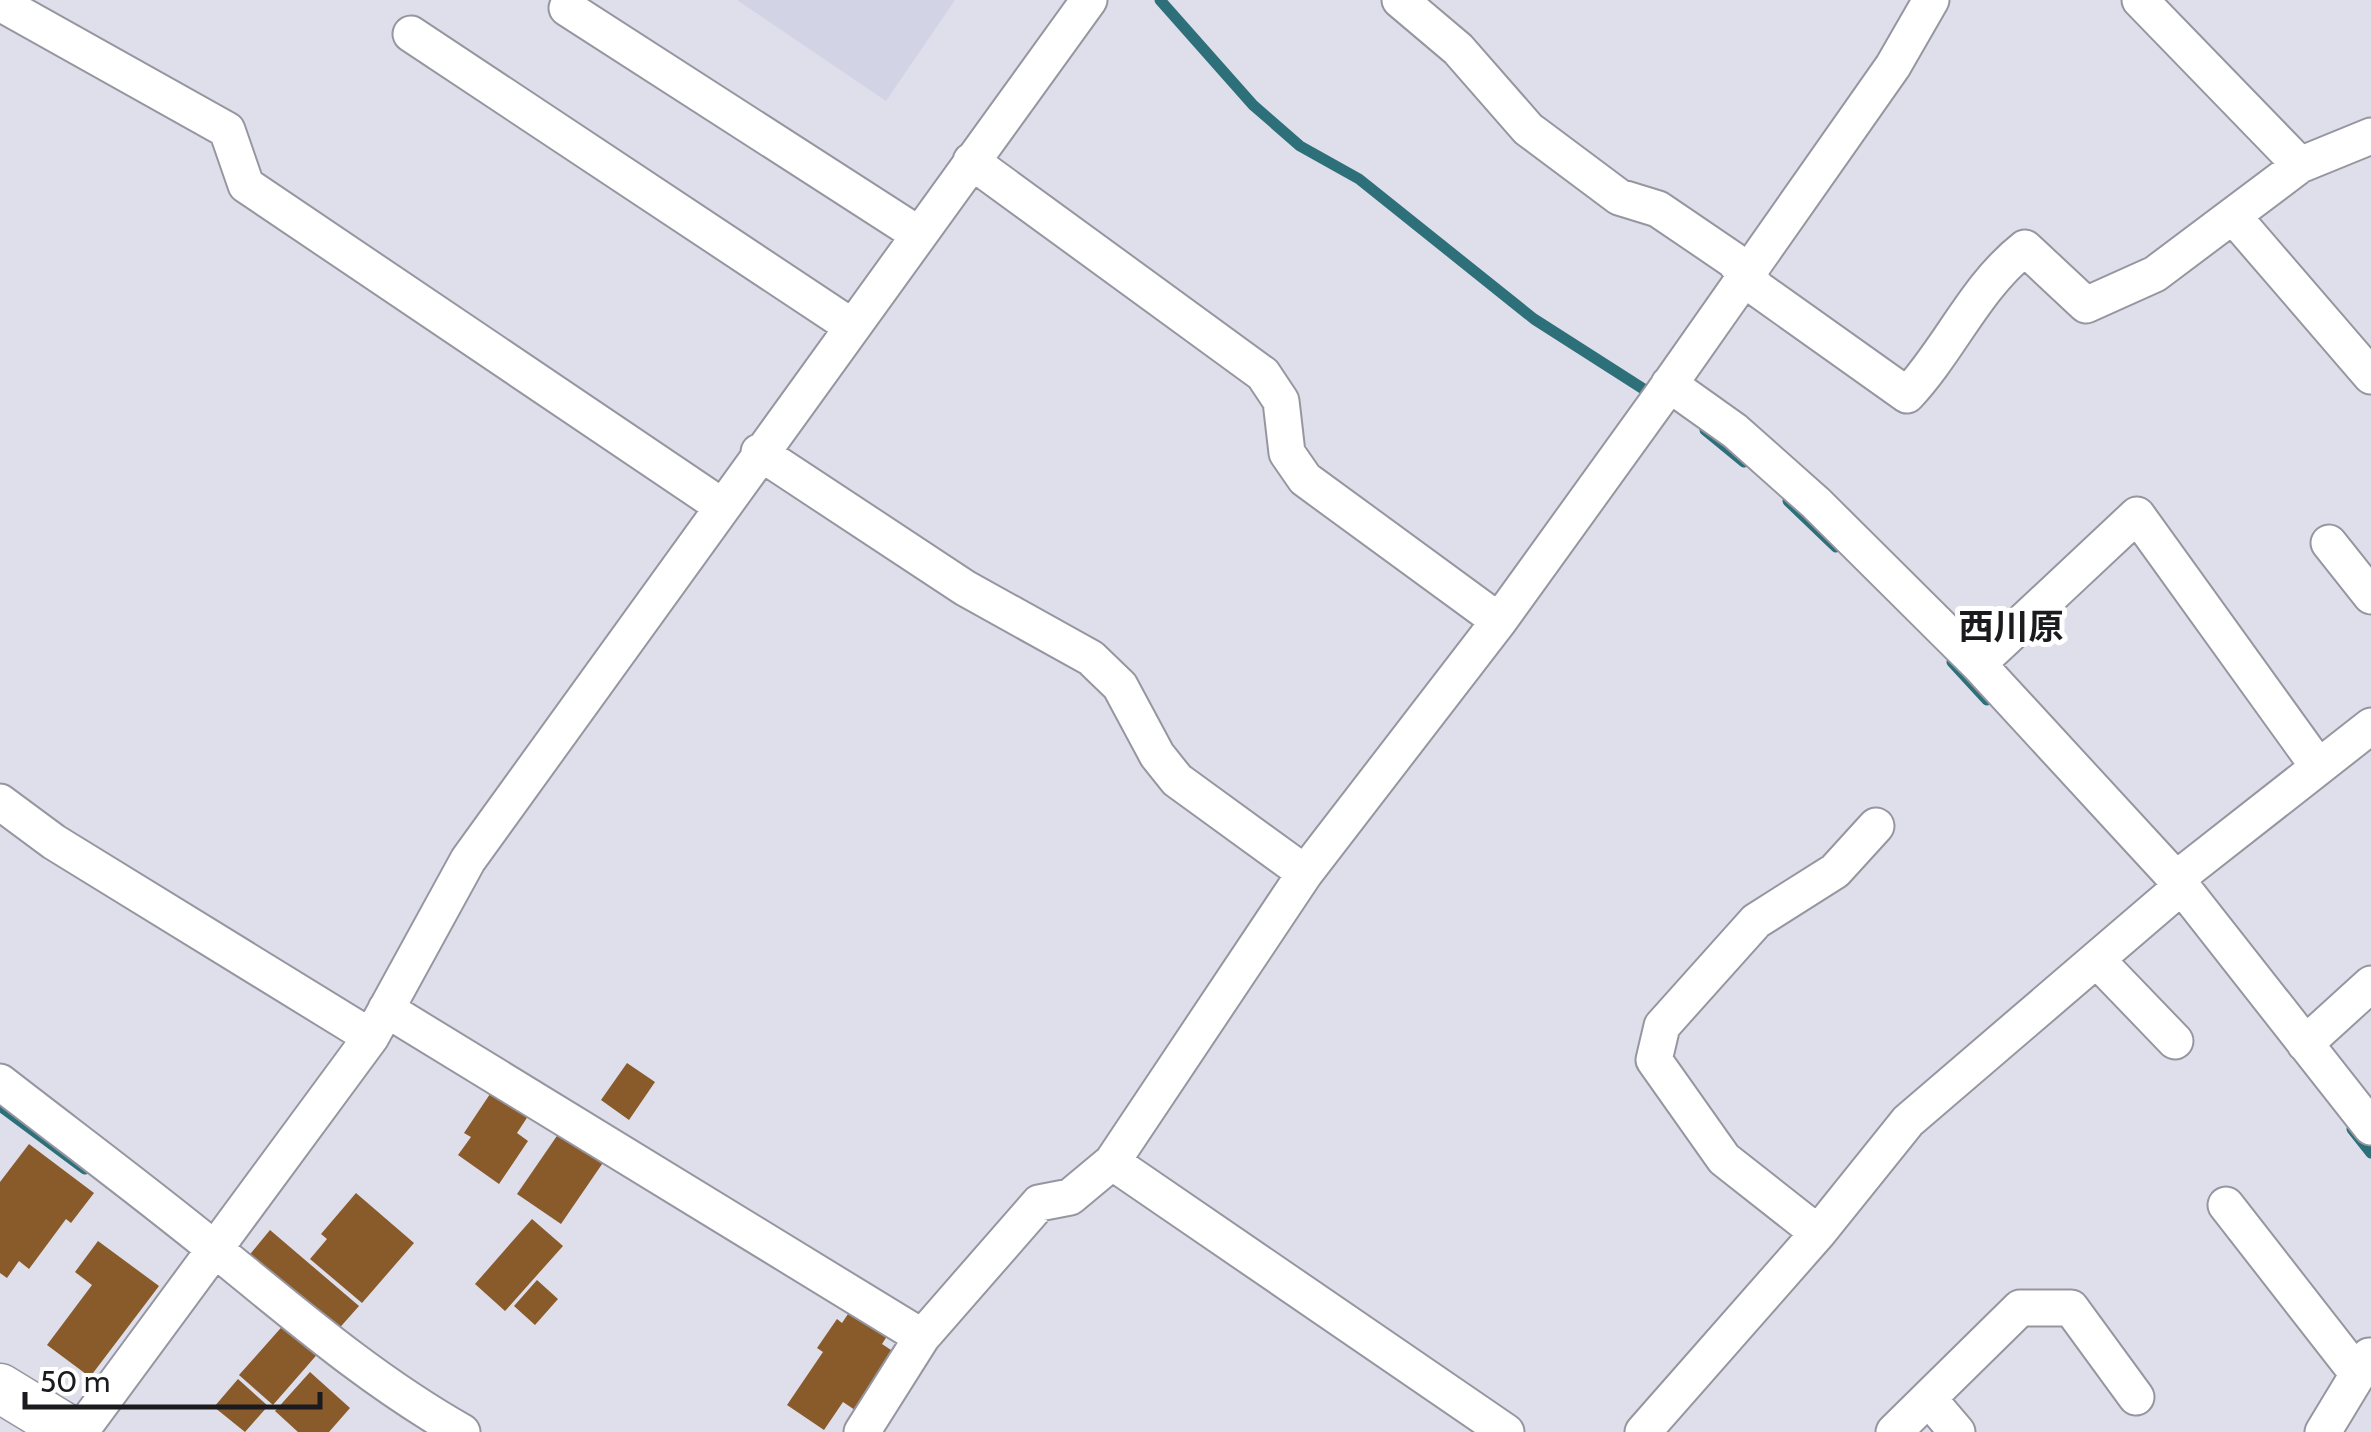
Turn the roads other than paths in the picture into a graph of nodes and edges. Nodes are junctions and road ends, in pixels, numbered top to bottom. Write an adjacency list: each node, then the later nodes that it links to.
1 (1089, 0): 10 (street)
2 (1400, 0): 14 (street)
3 (1931, 0): 14 (street)
4 (2140, 0): 11 (street)
5 (0, 4): 7 (street)
6 (567, 8): 13 (street)
7 (42, 11): 19 (street)
8 (411, 34): 15 (street)
9 (2371, 136): 11 (street)
10 (970, 161): 13 (street); 22 (street)
11 (2300, 165): 12 (street)
12 (2233, 216): 14 (street); 16 (street)
13 (918, 234): 15 (street)
14 (1744, 274): 17 (street)
15 (851, 326): 18 (street)
16 (2371, 376)
17 (1663, 393): 22 (street); 23 (street)
18 (759, 452): 19 (street); 28 (street)
19 (720, 505): 32 (street)
20 (2329, 543): 21 (street)
21 (2371, 596)
22 (1499, 621): 28 (street)
23 (1978, 664): 25 (street); 29 (street)
24 (2371, 726): 25 (street)
25 (2317, 764): 29 (street)
26 (0, 802): 32 (street)
27 (1876, 826): 39 (street)
28 (1305, 873): 37 (street)
29 (2179, 883): 30 (street); 34 (street)
30 (2097, 960): 33 (street); 39 (street)
31 (2371, 984): 34 (street)
32 (379, 1023): 40 (street); 41 (street)
33 (2175, 1042)
34 (2305, 1044): 36 (street)
35 (0, 1082): 40 (street)
36 (2371, 1127)
37 (1112, 1162): 41 (street); 46 (street)
38 (2226, 1205): 42 (street)
39 (1818, 1233): 51 (street)
40 (216, 1250): 48 (street); 49 (street)
41 (922, 1337): 50 (street)
42 (2364, 1363): 54 (street)
43 (2136, 1397): 44 (street)
44 (1929, 1398): 52 (street); 53 (street)
45 (6, 1402): 47 (street)
46 (1489, 1426)
47 (72, 1432)
48 (80, 1432)
49 (462, 1432)
50 (862, 1432)
51 (1643, 1432)
52 (1894, 1432)
53 (1957, 1432)
54 (2323, 1432)

